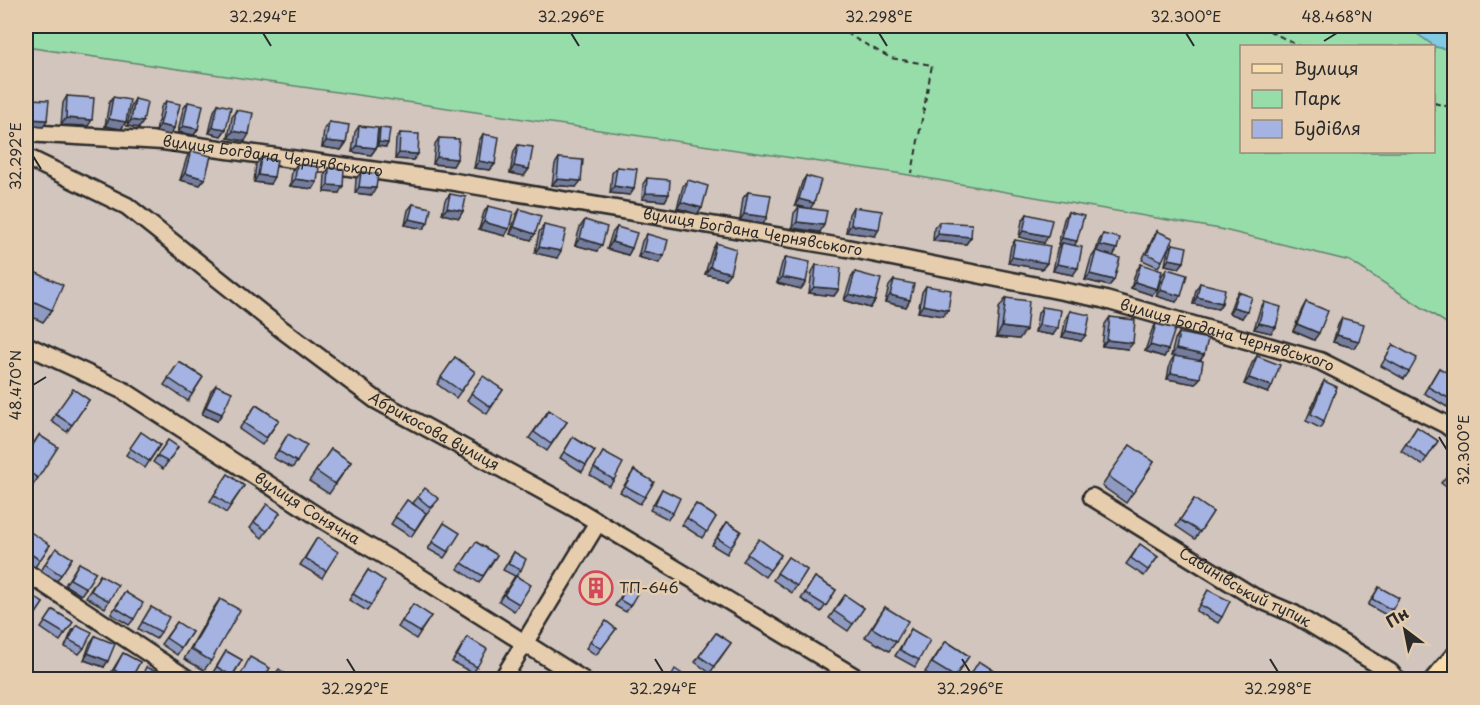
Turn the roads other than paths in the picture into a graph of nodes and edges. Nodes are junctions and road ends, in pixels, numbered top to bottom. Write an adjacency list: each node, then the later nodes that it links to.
1 (26, 133): 4 (street, вулиця Богдана Чернявського)
2 (26, 157): 6 (street, Абрикосова вулиця)
3 (26, 345): 8 (street, вулиця Сонячна)
4 (1455, 431)
5 (1092, 497): 14 (street, Савинівський тупик)
6 (598, 522): 8 (street); 13 (street, Абрикосова вулиця)
7 (26, 572): 10 (street)
8 (524, 643): 11 (street); 12 (street, вулиця Сонячна)
9 (1455, 660): 15 (main road)
10 (189, 680)
11 (502, 680)
12 (583, 680)
13 (860, 680)
14 (1397, 680)
15 (1436, 680)

